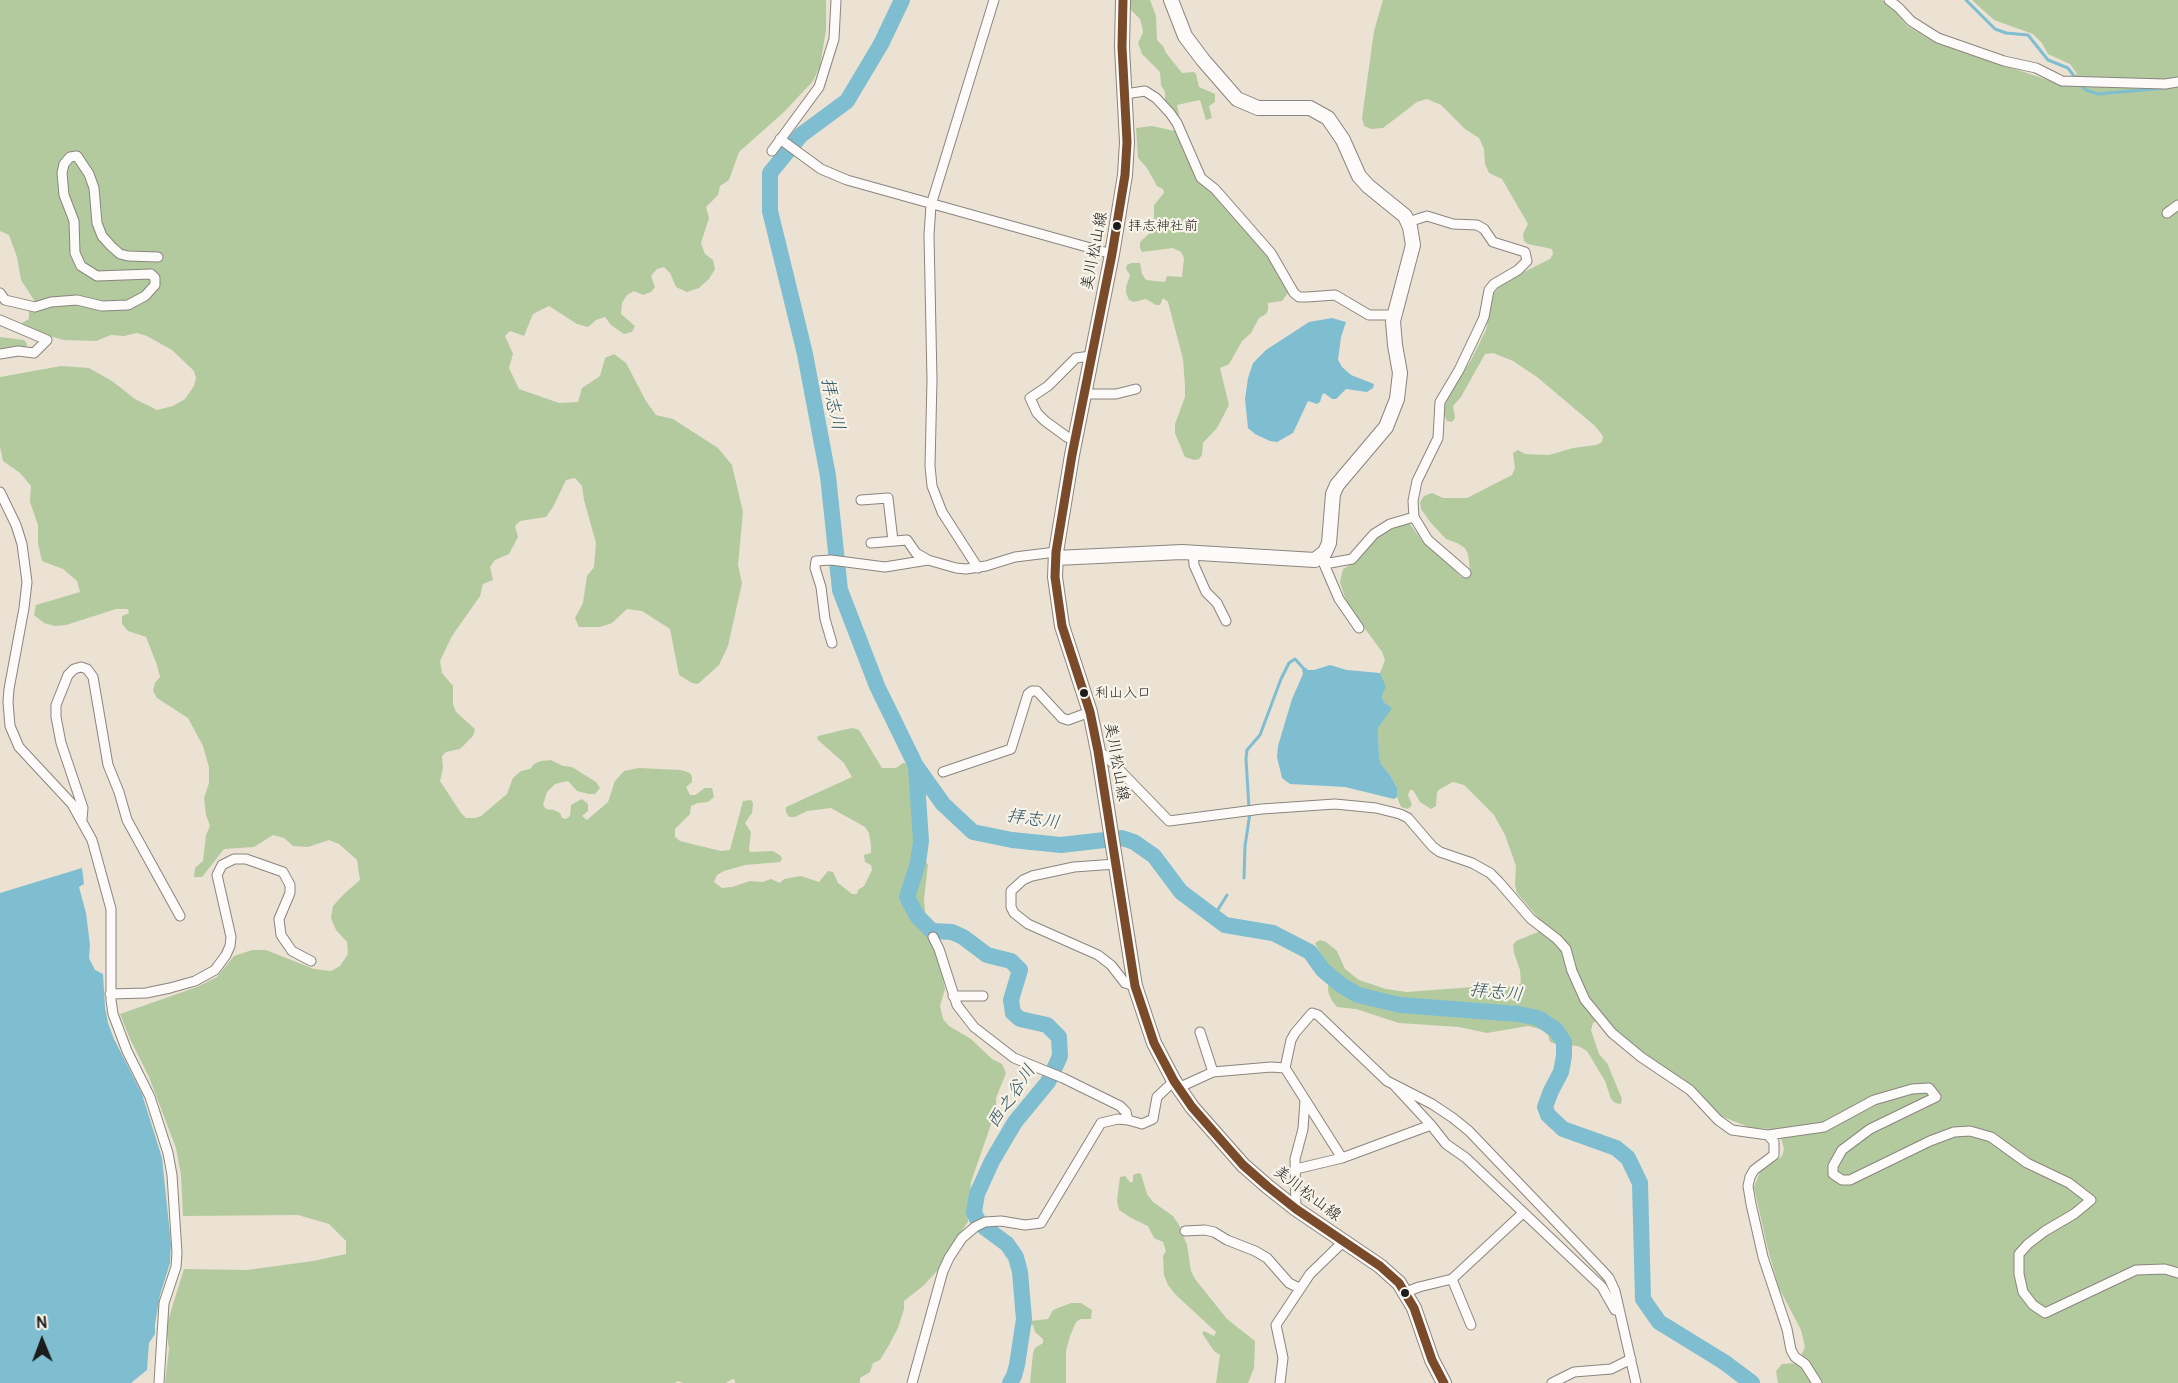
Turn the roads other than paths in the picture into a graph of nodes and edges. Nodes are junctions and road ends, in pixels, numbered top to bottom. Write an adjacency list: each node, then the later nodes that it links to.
1 (836, 0): 8 (street)
2 (994, 0): 10 (street)
3 (1123, 0): 7 (main road, 美川松山線)
4 (1171, 0): 13 (main road)
5 (1889, 0): 6 (street)
6 (2178, 82)
7 (1125, 94): 14 (main road, 美川松山線); 17 (street)
8 (781, 140): 9 (street); 10 (street)
9 (772, 152)
10 (931, 205): 14 (street); 33 (street)
11 (2178, 205): 12 (street)
12 (2167, 213)
13 (1408, 222): 17 (main road); 26 (street)
14 (1112, 254): 20 (main road, 美川松山線)
15 (158, 257): 16 (street)
16 (0, 293)
17 (1394, 315): 31 (main road)
18 (0, 320): 19 (street)
19 (0, 354)
20 (1091, 356): 22 (main road, 美川松山線); 23 (street)
21 (1136, 388): 22 (street)
22 (1083, 394): 23 (main road, 美川松山線)
23 (1075, 440): 30 (main road, 美川松山線)
24 (0, 492): 41 (street)
25 (866, 496): 27 (street)
26 (1414, 517): 31 (street); 34 (street)
27 (893, 541): 28 (street); 32 (street)
28 (871, 543)
29 (1193, 552): 30 (main road); 31 (main road); 35 (street)
30 (1056, 555): 33 (street); 38 (main road, 美川松山線)
31 (1321, 556): 36 (street)
32 (928, 560): 33 (street); 37 (street)
33 (978, 568)
34 (1466, 573)
35 (1226, 621)
36 (1359, 628)
37 (832, 643)
38 (1090, 712): 39 (main road, 美川松山線); 40 (street)
39 (1098, 751): 42 (main road, 美川松山線); 58 (street)
40 (943, 772)
41 (82, 819): 43 (street); 47 (street)
42 (1115, 857): 46 (main road, 美川松山線); 46 (street)
43 (180, 916)
44 (933, 937): 48 (street)
45 (311, 961): 47 (street)
46 (1135, 987): 53 (main road, 美川松山線)
47 (111, 994): 73 (street)
48 (953, 996): 49 (street); 56 (street)
49 (983, 996)
50 (1200, 1032): 52 (street)
51 (1285, 1068): 52 (street); 54 (street); 55 (street)
52 (1212, 1072): 53 (street)
53 (1176, 1084): 56 (street); 61 (main road, 美川松山線)
54 (1394, 1085): 57 (street); 69 (street)
55 (1305, 1100): 59 (street); 60 (street)
56 (1128, 1120): 74 (street)
57 (1431, 1125): 59 (street); 62 (street)
58 (1768, 1135): 65 (street); 78 (street)
59 (1342, 1158): 60 (street)
60 (1296, 1169): 61 (street)
61 (1296, 1209): 64 (main road, 美川松山線)
62 (1523, 1213): 66 (street); 69 (street)
63 (1185, 1231): 67 (street)
64 (1344, 1241): 67 (street); 68 (main road, 美川松山線)
65 (2178, 1273)
66 (1452, 1279): 68 (street); 70 (street)
67 (1299, 1288): 75 (street)
68 (1406, 1292): 72 (main road, 美川松山線)
69 (1620, 1320): 71 (street)
70 (1472, 1325)
71 (1631, 1359): 76 (street); 77 (street)
72 (1440, 1382)
73 (159, 1383)
74 (912, 1383)
75 (1280, 1383)
76 (1552, 1383)
77 (1636, 1383)
78 (1817, 1383)

